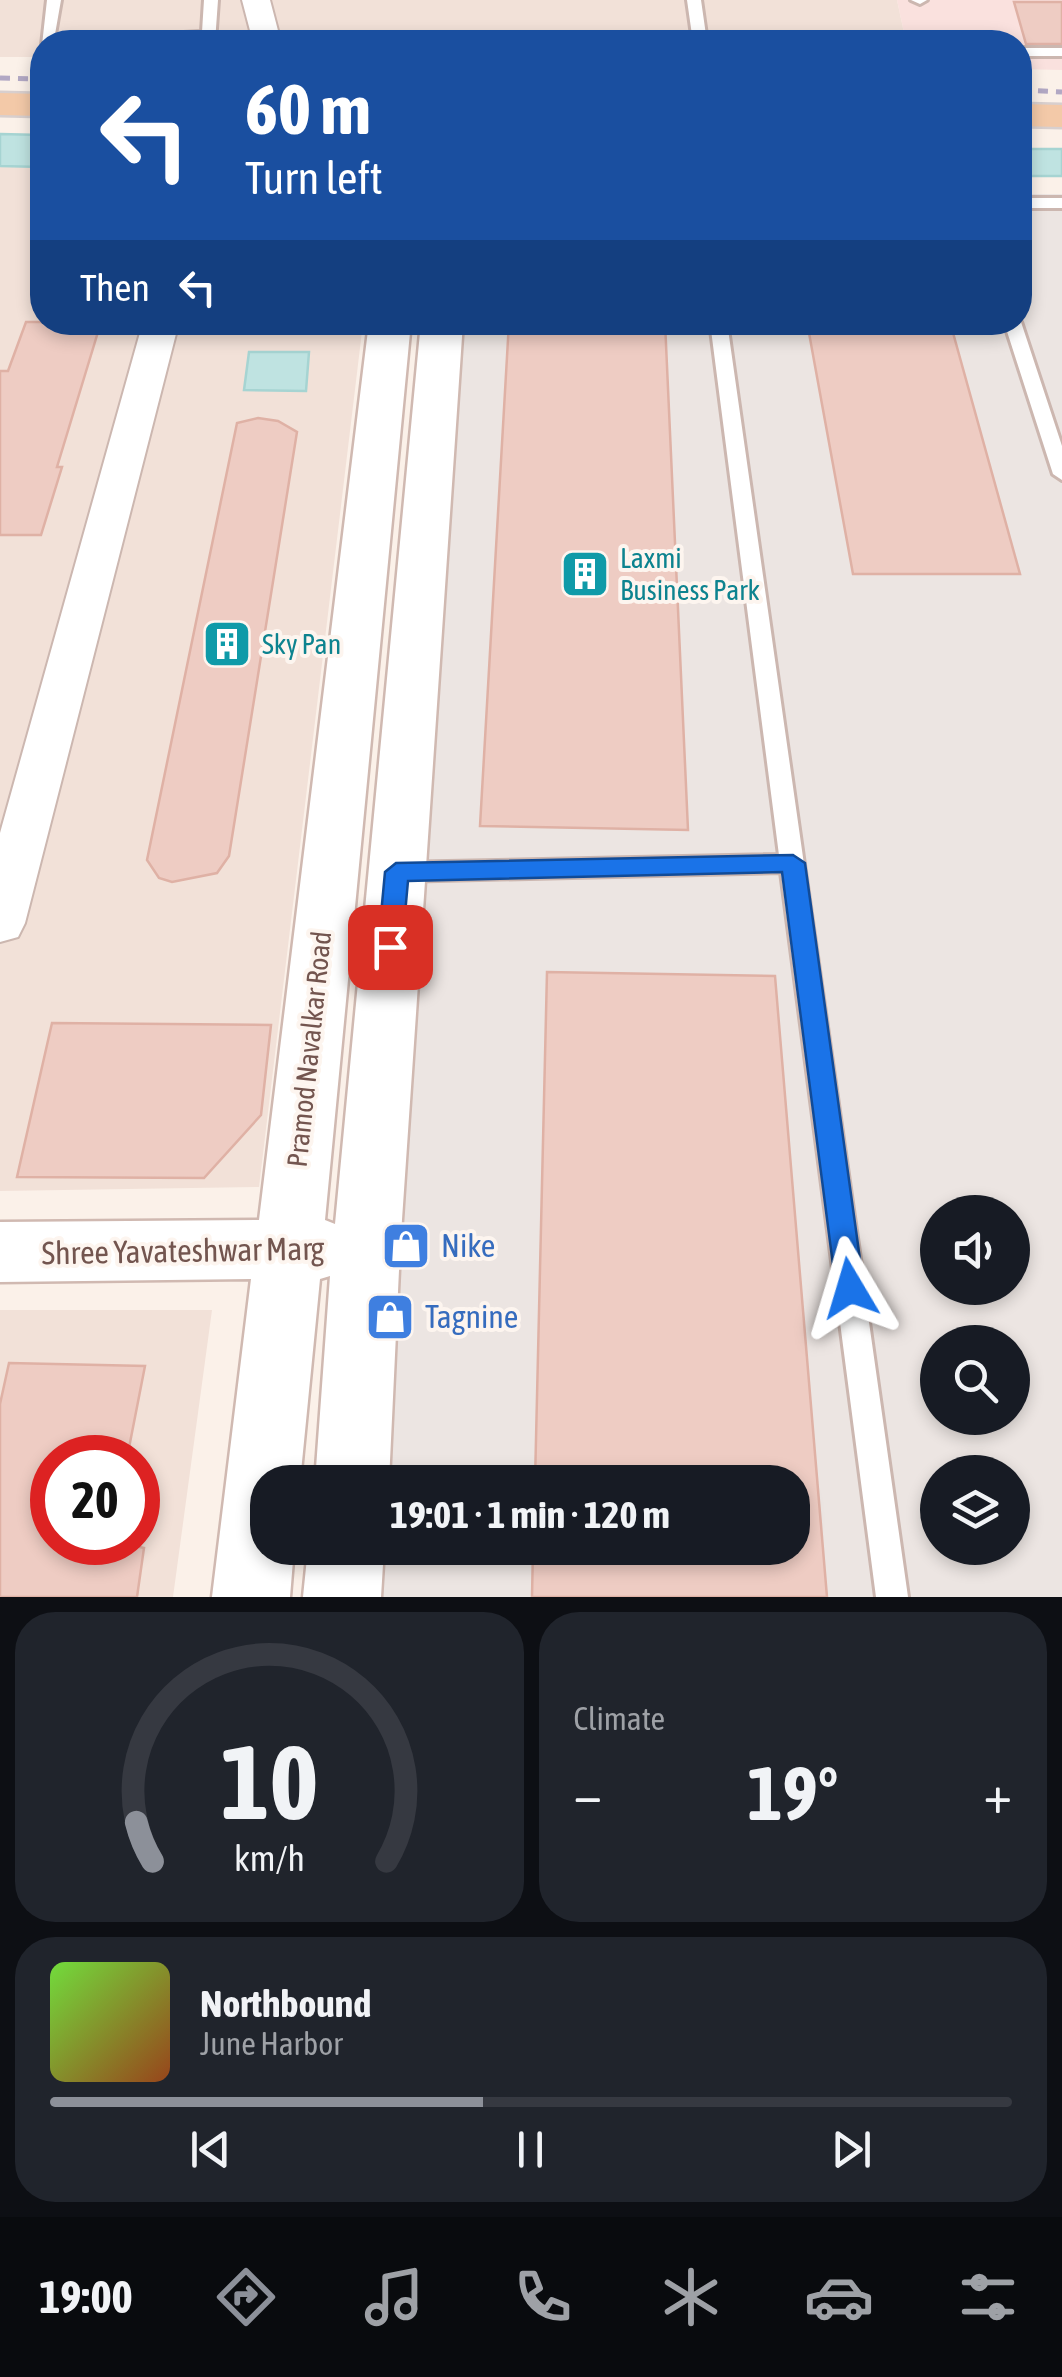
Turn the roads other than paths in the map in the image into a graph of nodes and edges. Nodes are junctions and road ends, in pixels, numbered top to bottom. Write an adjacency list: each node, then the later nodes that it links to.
1 (54, 0): 5 (lane)
2 (212, 0): 6 (lane)
3 (256, 0): 7 (street)
4 (694, 0): 8 (lane)
5 (48, 30)
6 (209, 30)
7 (264, 30)
8 (698, 30)
9 (1032, 52): 10 (lane)
10 (1062, 52)
11 (0, 81): 12 (main road)
12 (30, 83)
13 (30, 90): 16 (main road)
14 (1032, 93): 15 (main road)
15 (1062, 94)
16 (0, 104)
17 (1032, 115): 18 (main road)
18 (1062, 116)
19 (1032, 203): 20 (lane)
20 (1062, 203)
21 (158, 335): 29 (street)
22 (389, 335): 31 (street, Pramod Navalkar Road)
23 (441, 335): 28 (street)
24 (720, 335): 27 (lane)
25 (1016, 335): 26 (lane)
26 (1062, 474)
27 (793, 863): 28 (lane); 37 (lane)
28 (396, 872): 30 (street)
29 (0, 923)
30 (366, 1248): 31 (street, Shree Yavateshwar Marg); 33 (street)
31 (287, 1250): 32 (street, Shree Yavateshwar Marg); 35 (street, Pramod Navalkar Road)
32 (0, 1252)
33 (353, 1465)
34 (345, 1565): 36 (street)
35 (251, 1597)
36 (342, 1597)
37 (892, 1597)

